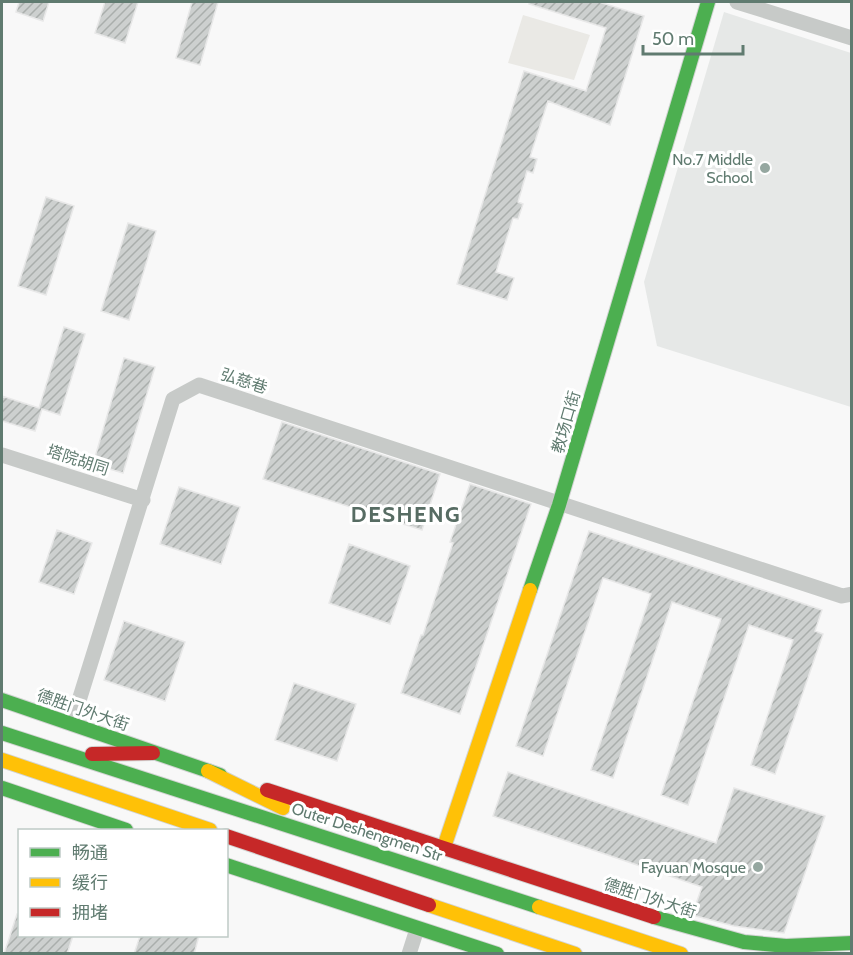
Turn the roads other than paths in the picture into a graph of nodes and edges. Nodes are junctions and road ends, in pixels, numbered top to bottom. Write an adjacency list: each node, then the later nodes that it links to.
1 (708, 2): 6 (main road, 教场口街)
2 (737, 2): 3 (street)
3 (852, 38)
4 (2, 455): 5 (street, 塔院胡同)
5 (143, 501): 6 (street, 弘慈巷); 9 (street, 弘慈巷)
6 (559, 505): 7 (street, 弘慈巷); 19 (main road, 教场口街)
7 (852, 594)
8 (2, 700): 9 (main road, 德胜门外大街)
9 (72, 723): 11 (main road, 德胜门外大街)
10 (2, 733): 12 (main road, Outer Deshengmen Str)
11 (153, 753): 12 (main road); 14 (main road, Outer Deshengmen Str)
12 (69, 755): 20 (main road, Outer Deshengmen Str)
13 (2, 760): 17 (main road)
14 (208, 771): 19 (main road, Outer Deshengmen Str); 20 (main road)
15 (2, 789): 16 (main road)
16 (120, 829)
17 (204, 829)
18 (228, 837): 28 (main road)
19 (444, 847): 24 (main road, 德胜门外大街)
20 (368, 849): 25 (main road, Outer Deshengmen Str)
21 (228, 866): 22 (main road)
22 (417, 929): 26 (street); 27 (main road)
23 (852, 942): 24 (main road, 德胜门外大街)
24 (836, 949)
25 (686, 952)
26 (409, 954)
27 (497, 954)
28 (575, 954)

